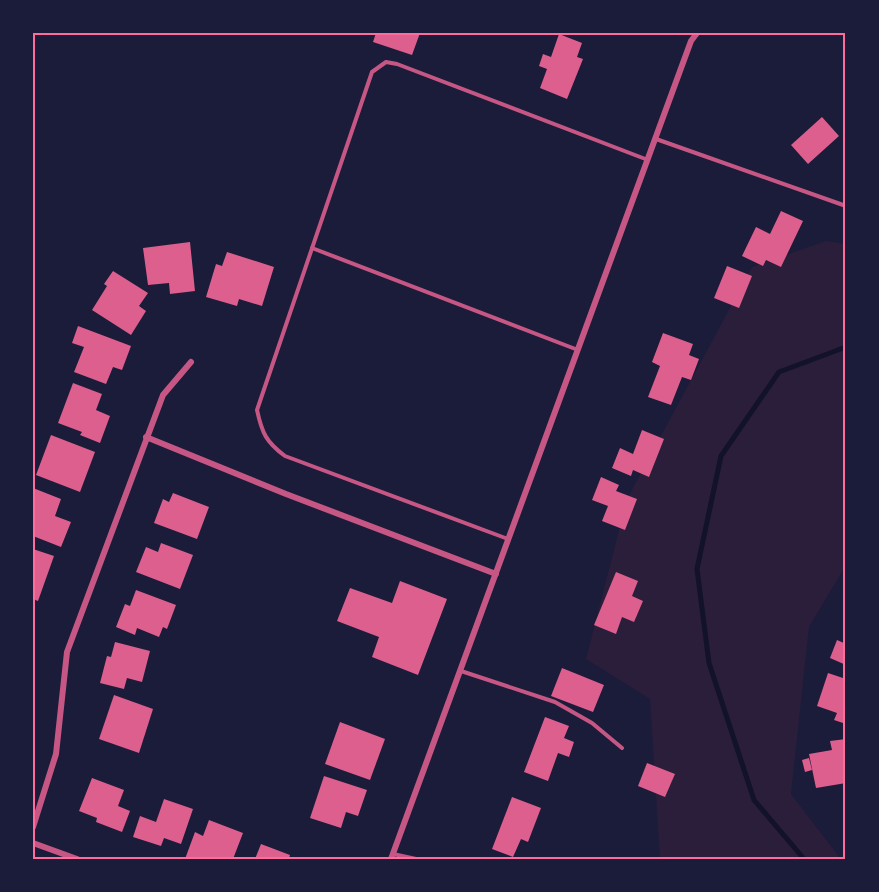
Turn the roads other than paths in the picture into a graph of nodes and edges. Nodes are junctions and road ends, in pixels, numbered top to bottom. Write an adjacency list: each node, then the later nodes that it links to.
1 (697, 33): 2 (street)
2 (656, 139): 3 (street); 4 (lane)
3 (648, 160): 5 (lane); 6 (street)
4 (846, 206)
5 (312, 248): 6 (lane); 9 (lane)
6 (579, 350): 9 (street)
7 (191, 362): 8 (street)
8 (146, 437): 10 (street); 13 (street)
9 (509, 539): 10 (street)
10 (496, 574): 11 (street)
11 (460, 671): 12 (lane); 15 (street)
12 (622, 748)
13 (33, 827)
14 (33, 843): 16 (street)
15 (392, 857): 17 (lane)
16 (77, 859)
17 (416, 859)

